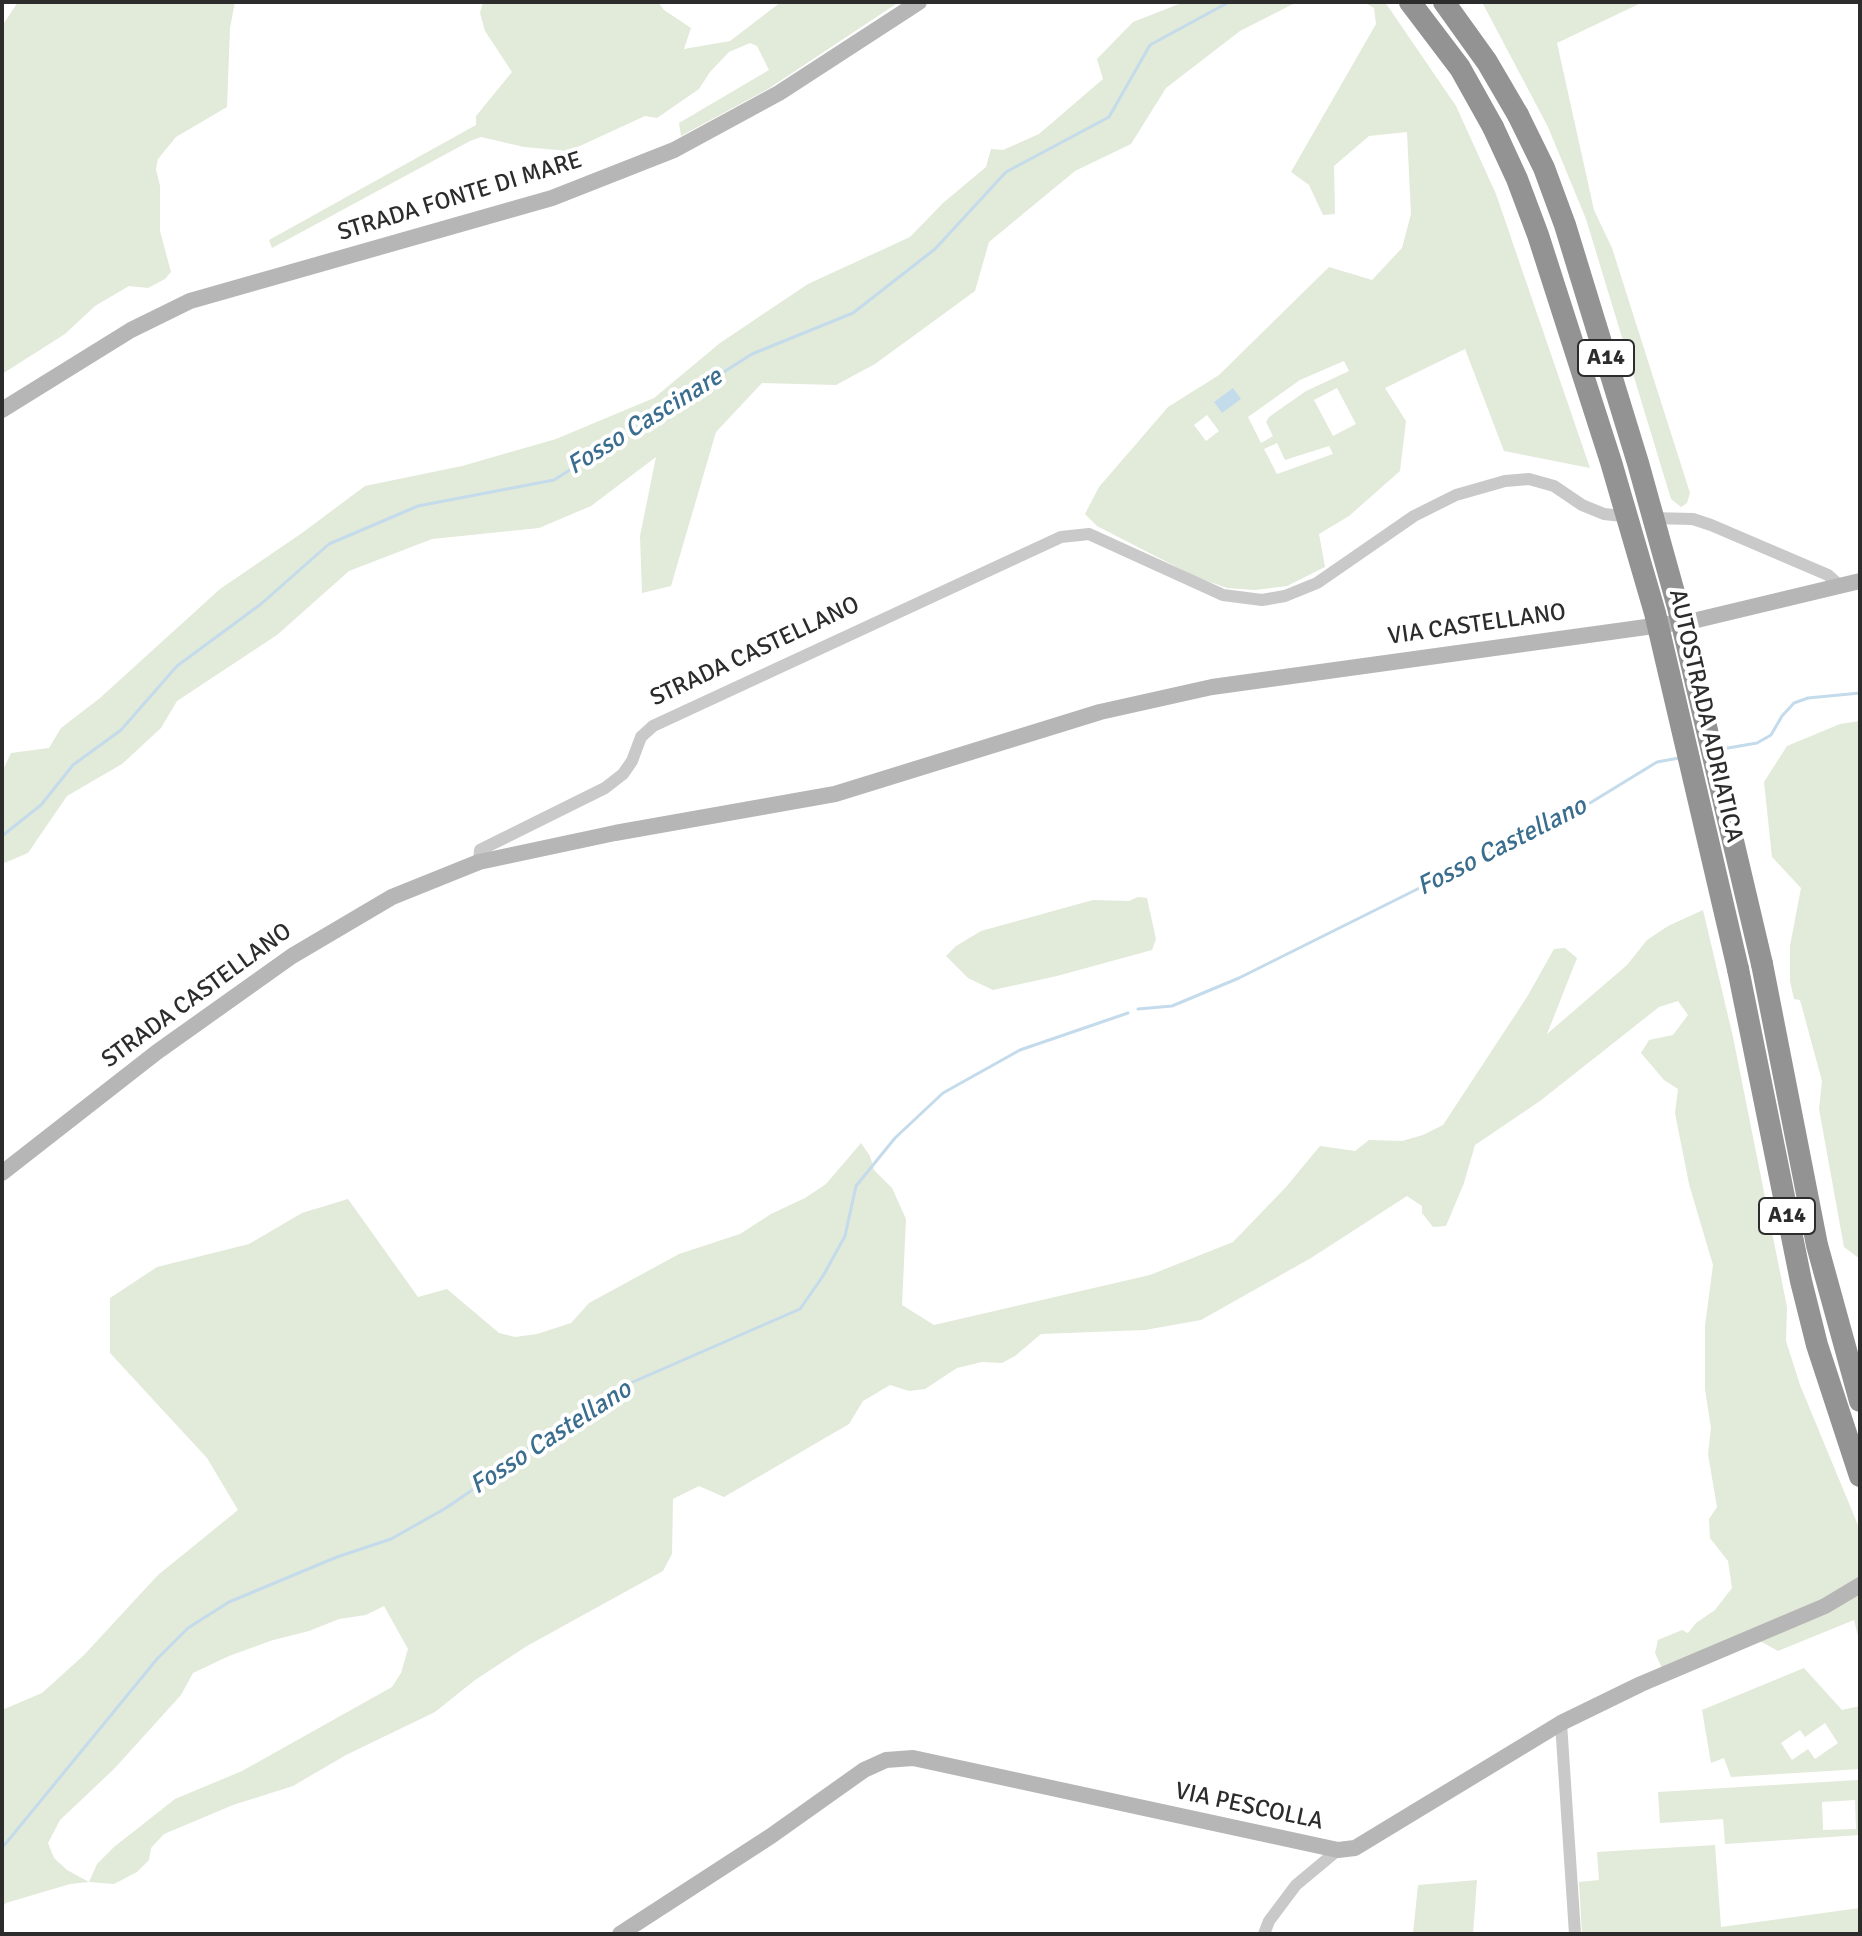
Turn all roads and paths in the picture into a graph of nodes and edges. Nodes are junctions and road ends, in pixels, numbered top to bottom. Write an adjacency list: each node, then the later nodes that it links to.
1 (919, 2): 4 (street, STRADA FONTE DI MARE)
2 (1410, 2): 11 (highway, AUTOSTRADA ADRIATICA / A14, bridge)
3 (1444, 2): 10 (highway, AUTOSTRADA ADRIATICA / A14, bridge)
4 (2, 410)
5 (1860, 581): 6 (street, VIA CASTELLANO)
6 (1839, 585): 7 (street, VIA CASTELLANO); 8 (street, STRADA CASTELLANO)
7 (1100, 712): 8 (street, STRADA CASTELLANO)
8 (479, 862): 9 (street, STRADA CASTELLANO)
9 (2, 1173)
10 (1860, 1401)
11 (1857, 1467)
12 (1860, 1585): 13 (street, VIA PESCOLLA)
13 (1561, 1723): 14 (street, VIA PESCOLLA); 17 (street)
14 (1338, 1850): 15 (street, VIA PESCOLLA); 16 (street)
15 (620, 1934)
16 (1264, 1934)
17 (1575, 1934)

